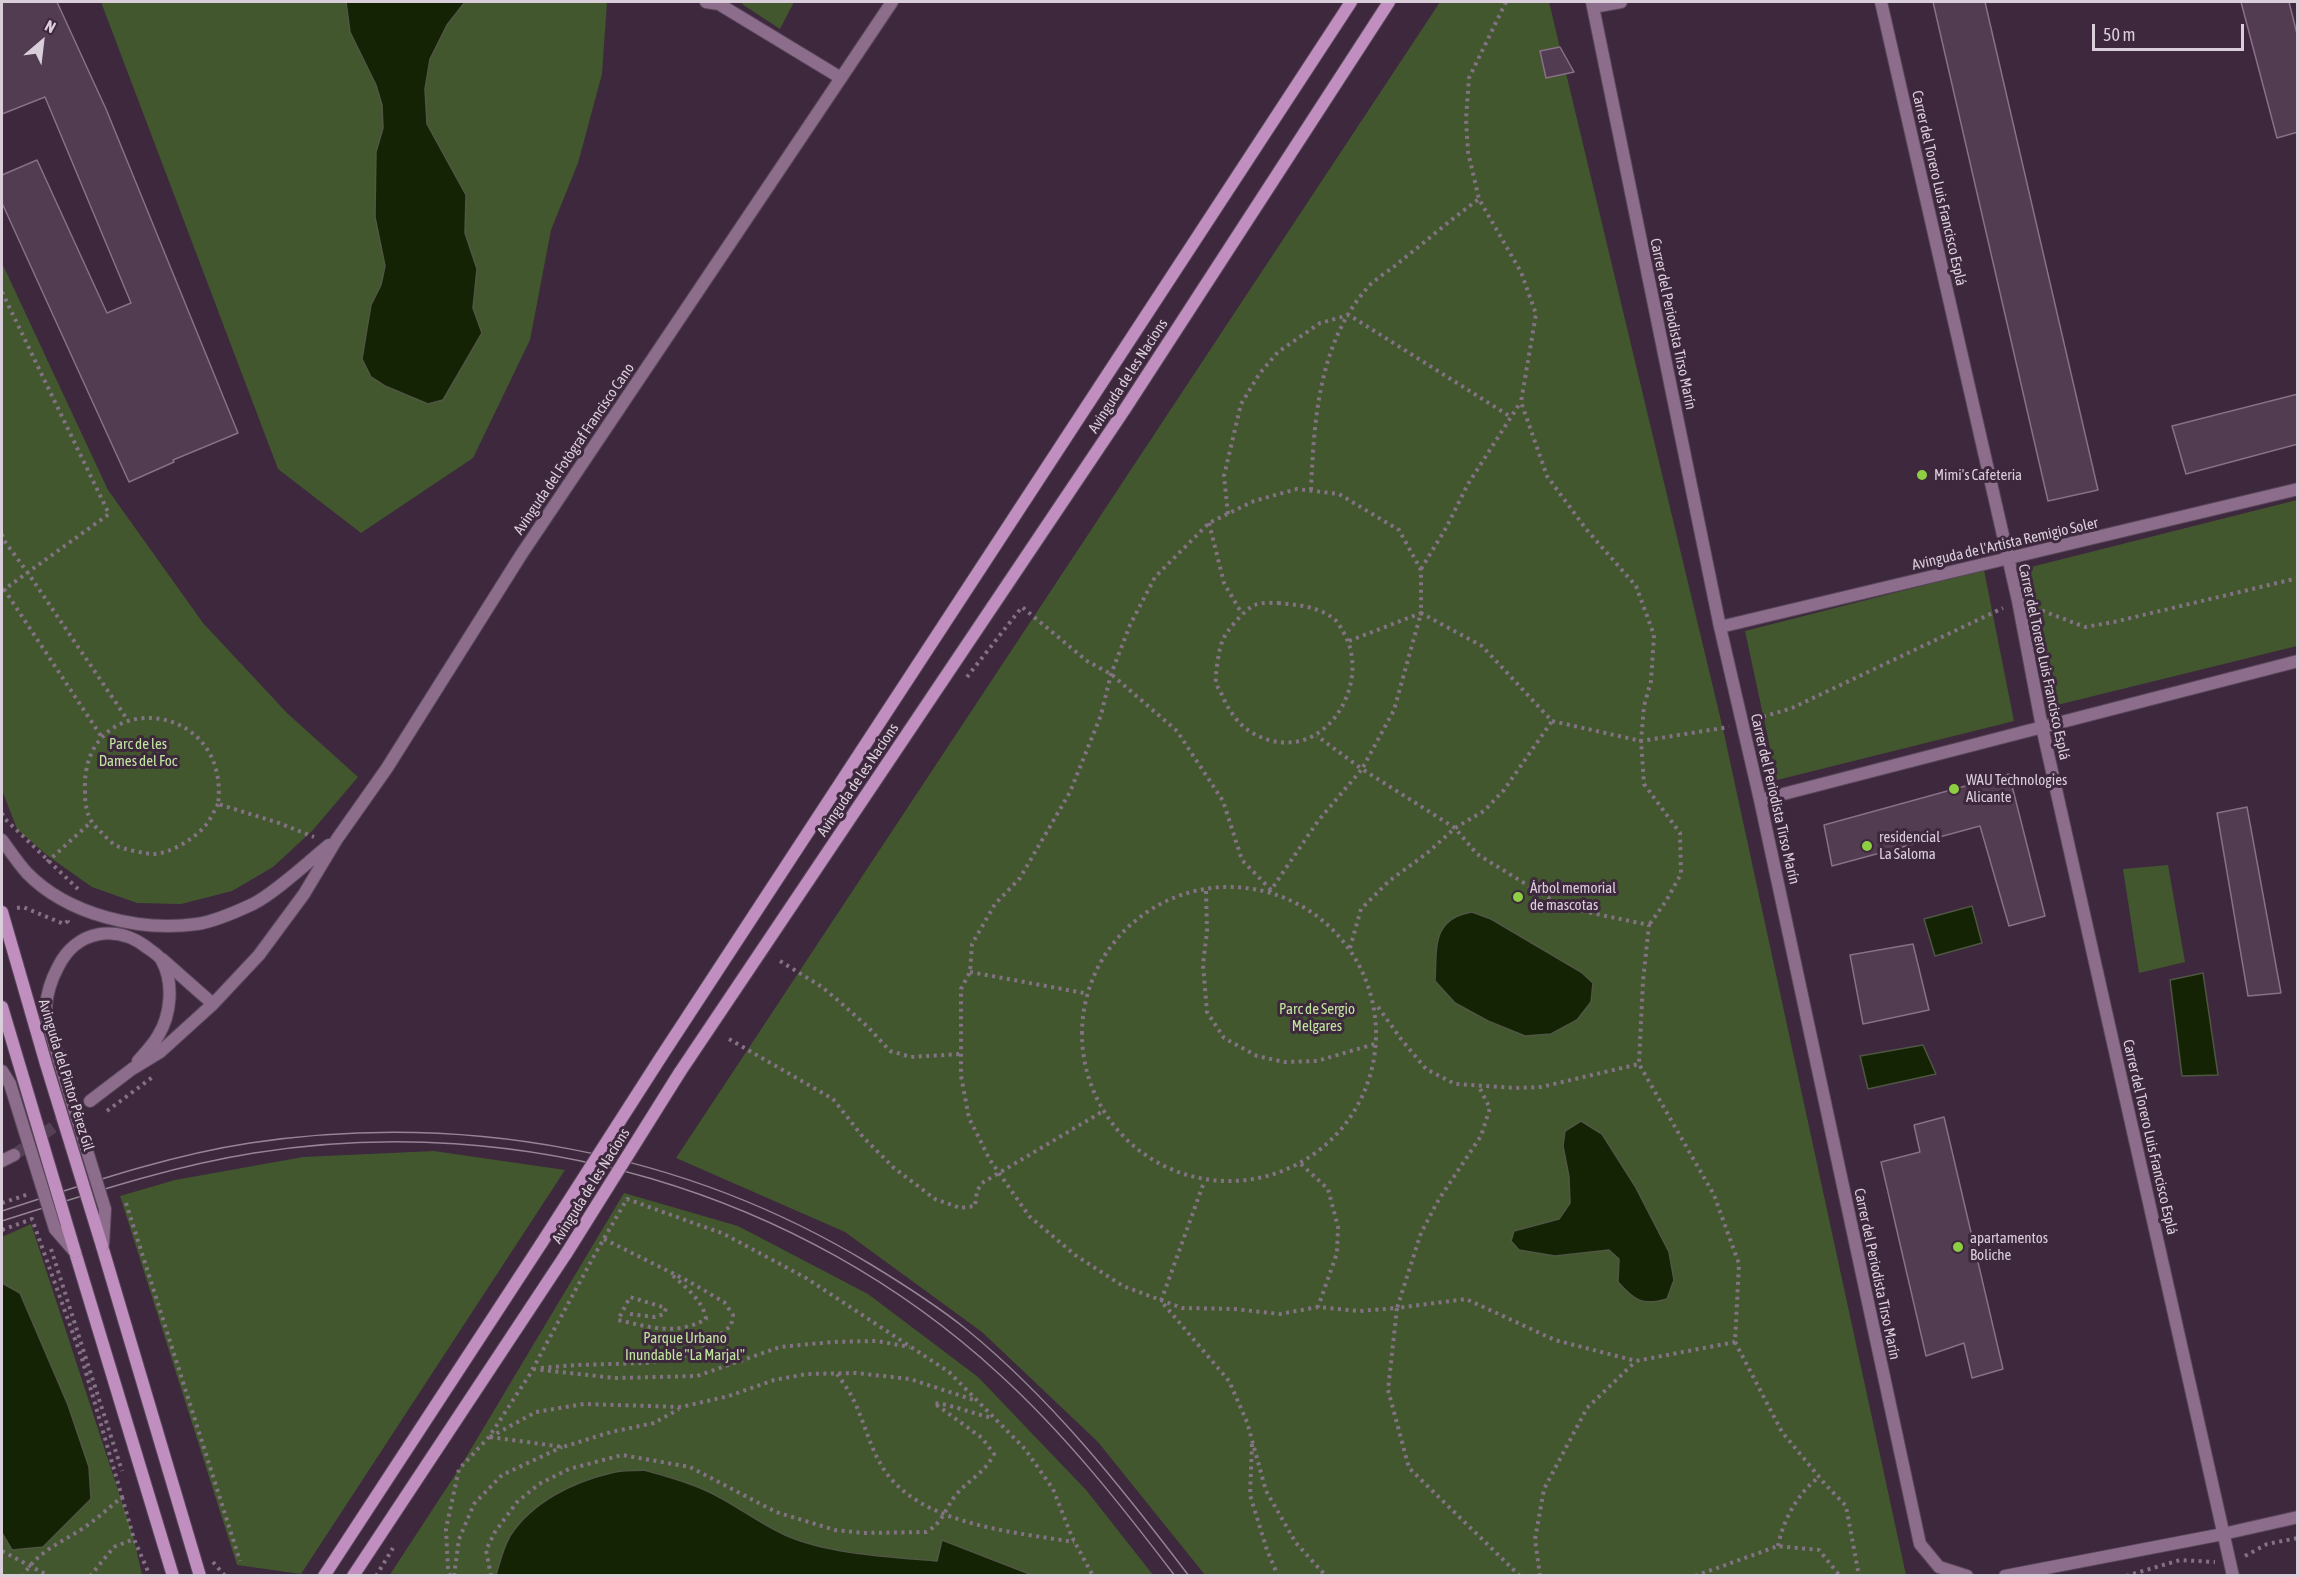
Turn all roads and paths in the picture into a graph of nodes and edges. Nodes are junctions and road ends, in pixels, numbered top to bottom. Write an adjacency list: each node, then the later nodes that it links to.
1 (706, 2): 9 (street)
2 (892, 2): 9 (street, Avinguda del Fotògraf Francisco Cano)
3 (1351, 2): 115 (street, Avinguda de les Nacions, bridge)
4 (1389, 2): 116 (street, Avinguda de les Nacions, bridge)
5 (1506, 2): 10 (path)
6 (1621, 2): 8 (street)
7 (1881, 2): 20 (street, Carrer del Torero Luis Francisco Esplá)
8 (1592, 4): 29 (street, Carrer del Periodista Tirso Marín)
9 (841, 78): 46 (street, Avinguda del Fotògraf Francisco Cano)
10 (1479, 199): 12 (path); 13 (path)
11 (2, 292): 22 (path)
12 (1349, 315): 14 (path); 15 (path); 17 (path)
13 (1521, 402): 14 (path); 39 (path)
14 (1511, 417): 21 (path)
15 (1311, 489): 17 (path); 21 (path)
16 (2298, 489): 20 (street, Avinguda de l'Artista Remigio Soler)
17 (1227, 514): 18 (path)
18 (1209, 523): 28 (path); 32 (path)
19 (2, 534): 22 (path)
20 (2007, 559): 25 (street, Carrer del Torero Luis Francisco Esplá); 29 (street, Avinguda de l'Artista Remigio Soler)
21 (1420, 570): 27 (path)
22 (28, 573): 24 (path); 33 (path)
23 (2298, 578): 25 (path)
24 (3, 590): 37 (path)
25 (2018, 601): 35 (path); 36 (street, Carrer del Torero Luis Francisco Esplá)
26 (1022, 607): 32 (path)
27 (1421, 613): 30 (path); 34 (path); 40 (path)
28 (1242, 614): 30 (path); 38 (path)
29 (1720, 627): 35 (street, Carrer del Periodista Tirso Marín)
30 (1349, 641): 38 (path)
31 (2298, 662): 36 (street)
32 (1111, 674): 48 (path); 56 (path)
33 (127, 719): 37 (path); 42 (path)
34 (1551, 721): 39 (path); 44 (path)
35 (1742, 722): 39 (path); 41 (street, Carrer del Periodista Tirso Marín)
36 (2042, 727): 41 (street); 100 (street, Carrer del Torero Luis Francisco Esplá)
37 (101, 736): 42 (path)
38 (1317, 736): 40 (path)
39 (1641, 741): 52 (path)
40 (1362, 769): 44 (path); 48 (path)
41 (1760, 800): 127 (street, Carrer del Periodista Tirso Marín)
42 (218, 804): 45 (path)
43 (2, 813): 50 (path)
44 (1455, 828): 52 (path); 53 (path)
45 (314, 838)
46 (337, 839): 47 (street, Avinguda del Fotògraf Francisco Cano); 58 (street, Avinguda del Fotògraf Francisco Cano)
47 (2, 840)
48 (1271, 890): 49 (path); 53 (path)
49 (1206, 891): 57 (path); 62 (path)
50 (88, 893)
51 (2, 912): 78 (street, Avinguda del Pintor Pérez Gil, bridge)
52 (1649, 925): 64 (path)
53 (1350, 948): 59 (path)
54 (162, 959): 58 (street); 65 (street, Avinguda del Fotògraf Francisco Cano); 78 (street, Avinguda del Pintor Pérez Gil, bridge)
55 (780, 961): 63 (path)
56 (970, 972): 57 (path); 63 (path)
57 (1084, 993): 69 (path)
58 (213, 1004): 65 (street, Avinguda del Fotògraf Francisco Cano)
59 (1378, 1006): 62 (path); 67 (path)
60 (2, 1008): 79 (street, bridge)
61 (729, 1039): 71 (path)
62 (1378, 1043): 70 (path)
63 (961, 1054): 71 (path)
64 (1639, 1064): 67 (path); 85 (path)
65 (132, 1069): 68 (street, Avinguda del Fotògraf Francisco Cano)
66 (2, 1071): 79 (street, bridge)
67 (1478, 1084): 83 (path)
68 (90, 1101)
69 (1105, 1110): 71 (path); 72 (path)
70 (1301, 1164): 72 (path); 82 (path)
71 (999, 1172): 81 (path)
72 (1203, 1185): 81 (path)
73 (30, 1194): 74 (path)
74 (2, 1203)
75 (126, 1203): 106 (path)
76 (2, 1230): 97 (path)
77 (604, 1239): 80 (path); 86 (path); 88 (path)
78 (102, 1246): 113 (street, Avinguda del Pintor Pérez Gil)
79 (75, 1252): 112 (street)
80 (670, 1272): 84 (path); 88 (path)
81 (1161, 1301): 82 (path); 94 (path)
82 (1318, 1307): 83 (path)
83 (1397, 1308): 87 (path); 122 (path)
84 (630, 1314)
85 (1735, 1342): 87 (path); 96 (path)
86 (914, 1348): 88 (path); 90 (path)
87 (1636, 1361): 123 (path)
88 (533, 1369): 93 (path)
89 (836, 1373): 90 (path); 91 (path); 98 (path)
90 (979, 1402): 92 (path)
91 (681, 1407): 93 (path); 95 (path)
92 (995, 1418): 98 (path); 102 (path)
93 (489, 1437): 95 (path); 117 (path)
94 (1252, 1440): 120 (path); 121 (path)
95 (563, 1447): 117 (path)
96 (1819, 1477): 103 (path); 126 (path)
97 (122, 1497): 101 (path); 107 (path)
98 (944, 1515): 102 (path); 118 (path)
99 (2298, 1516): 100 (street)
100 (2223, 1533): 128 (street); 129 (street, Carrer del Torero Luis Francisco Esplá)
101 (134, 1539): 110 (path); 111 (path)
102 (1075, 1542): 119 (path)
103 (1778, 1546): 124 (path); 125 (path)
104 (2, 1551): 107 (path)
105 (211, 1558): 114 (path)
106 (240, 1561)
107 (28, 1566): 108 (path); 109 (path)
108 (23, 1575)
109 (49, 1575)
110 (90, 1575)
111 (150, 1575)
112 (173, 1575)
113 (200, 1575)
114 (225, 1575)
115 (324, 1575)
116 (353, 1575)
117 (452, 1575)
118 (491, 1575)
119 (1093, 1575)
120 (1278, 1575)
121 (1326, 1575)
122 (1520, 1575)
123 (1540, 1575)
124 (1695, 1575)
125 (1840, 1575)
126 (1859, 1575)
127 (1967, 1575)
128 (2005, 1575)
129 (2234, 1575)

